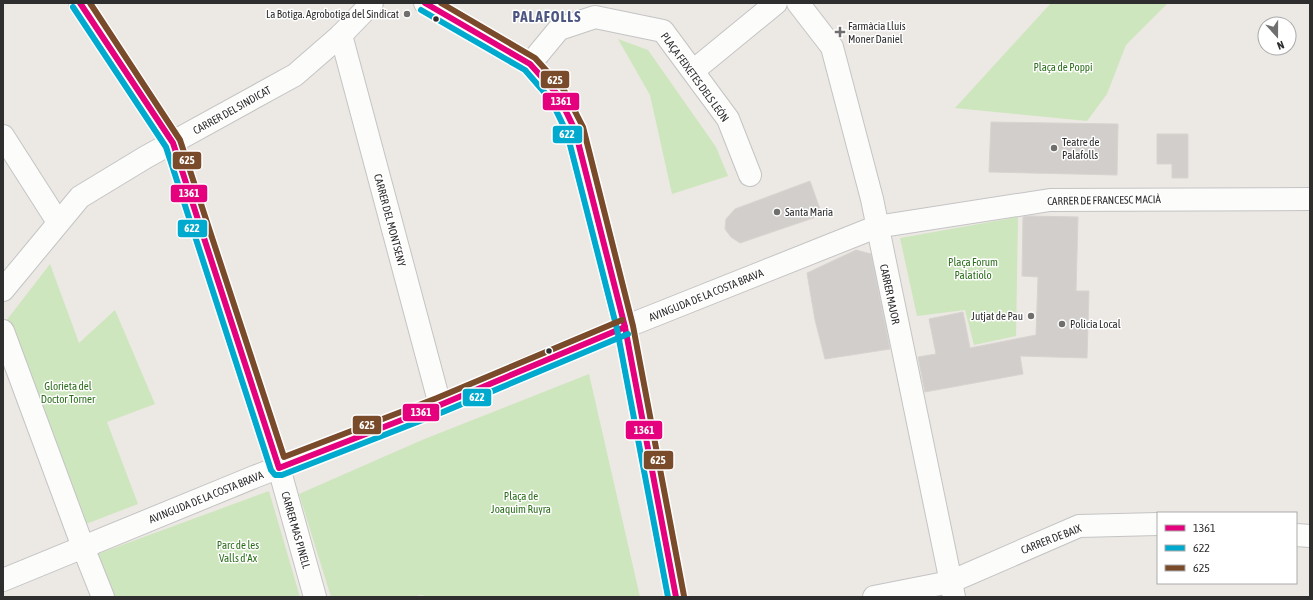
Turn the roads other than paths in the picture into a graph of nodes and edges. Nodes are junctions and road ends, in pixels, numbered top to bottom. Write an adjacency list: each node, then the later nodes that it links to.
1 (80, 3): 10 (street, CARRER MAS PINELL)
2 (372, 3): 6 (street, CARRER DEL SINDICAT)
3 (425, 3): 7 (street)
4 (776, 3): 8 (street)
5 (798, 3): 14 (street, CARRER MAJOR)
6 (341, 34): 10 (street, CARRER DEL SINDICAT); 18 (street, CARRER DEL MONTSENY)
7 (530, 64): 8 (street, PLAÇA FEIXETES DELS LEÓN); 16 (street)
8 (693, 71): 11 (street, PLAÇA FEIXETES DELS LEÓN)
9 (3, 136): 13 (street)
10 (173, 142): 13 (street, CARRER DEL SINDICAT); 19 (street, CARRER MAS PINELL)
11 (750, 175)
12 (1310, 199): 14 (street, CARRER DE FRANCESC MACIÀ)
13 (58, 222): 15 (street, CARRER DEL SINDICAT)
14 (876, 227): 16 (street, AVINGUDA DE LA COSTA BRAVA); 25 (street, CARRER MAJOR)
15 (3, 290)
16 (625, 327): 18 (street, AVINGUDA DE LA COSTA BRAVA); 28 (street)
17 (3, 331): 23 (street)
18 (440, 405): 19 (street, AVINGUDA DE LA COSTA BRAVA)
19 (279, 468): 23 (street, AVINGUDA DE LA COSTA BRAVA); 27 (street, CARRER MAS PINELL)
20 (1157, 524): 25 (street, CARRER DE BAIX)
21 (1297, 535): 22 (street)
22 (1310, 536)
23 (82, 547): 24 (street, AVINGUDA DE LA COSTA BRAVA); 26 (street)
24 (3, 580)
25 (952, 589): 29 (street, CARRER DE BAIX)
26 (103, 597)
27 (315, 597)
28 (676, 597)
29 (874, 597)

